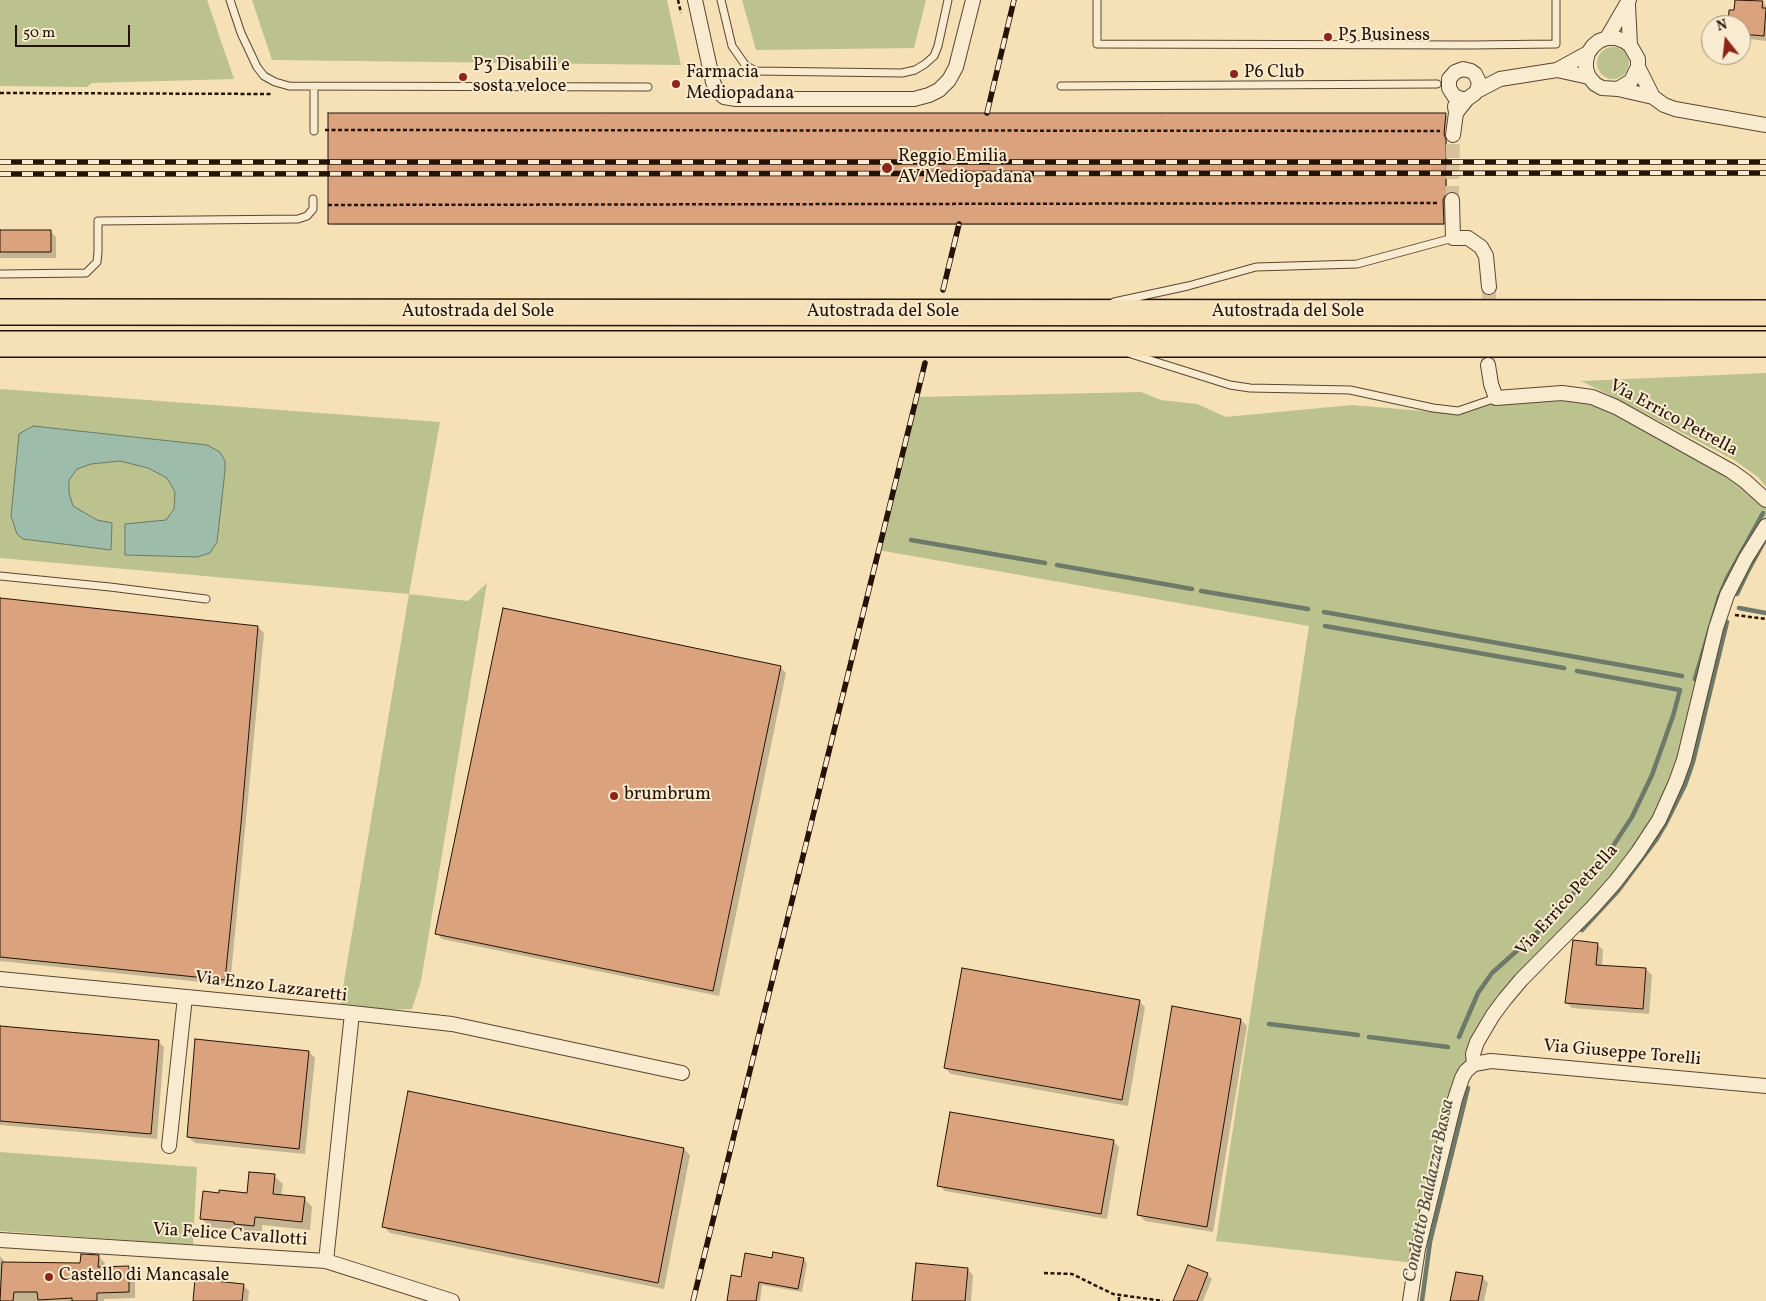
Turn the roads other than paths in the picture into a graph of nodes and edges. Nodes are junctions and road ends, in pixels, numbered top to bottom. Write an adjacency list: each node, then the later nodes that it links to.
1 (230, 0): 17 (lane)
2 (695, 0): 5 (street)
3 (721, 0): 4 (lane)
4 (948, 0)
5 (973, 0)
6 (1097, 0): 7 (lane)
7 (1556, 0)
8 (1628, 2): 9 (street); 10 (street)
9 (1607, 38): 10 (street); 11 (street)
10 (1630, 45): 12 (street)
11 (1588, 53): 13 (street); 15 (street)
12 (1638, 67): 20 (street); 22 (street)
13 (1557, 70): 15 (street); 16 (street)
14 (1475, 74): 16 (street); 21 (street); 21 (street)
15 (1589, 77): 20 (street)
16 (1500, 79): 21 (street)
17 (314, 86): 19 (lane); 24 (lane)
18 (1061, 86): 21 (lane)
19 (648, 87)
20 (1618, 89): 22 (street)
21 (1456, 90): 25 (street)
22 (1653, 97): 23 (street)
23 (1766, 125)
24 (314, 131)
25 (1449, 132)
26 (313, 200): 29 (lane)
27 (1449, 202): 28 (street)
28 (1453, 238): 30 (street); 31 (lane)
29 (0, 274)
30 (1489, 287)
31 (1111, 303)
32 (1101, 305): 34 (lane)
33 (0, 312): 34 (highway, Autostrada del Sole)
34 (1062, 313): 35 (highway, Autostrada del Sole)
35 (1766, 313)
36 (0, 344): 37 (highway, Autostrada del Sole)
37 (1099, 344): 38 (highway, Autostrada del Sole); 40 (lane)
38 (1766, 344)
39 (1488, 365): 40 (street)
40 (1496, 398): 41 (street, Via Errico Petrella)
41 (1766, 500)
42 (1766, 526): 48 (street, Via Errico Petrella)
43 (0, 576): 44 (lane)
44 (206, 599)
45 (0, 979): 46 (street, Via Enzo Lazzaretti)
46 (185, 997): 47 (street, Via Enzo Lazzaretti); 51 (street)
47 (352, 1013): 49 (street); 53 (street, Via Enzo Lazzaretti)
48 (1474, 1064): 50 (street, Via Giuseppe Torelli); 55 (street, Via Errico Petrella)
49 (682, 1073)
50 (1766, 1086)
51 (169, 1146)
52 (0, 1240): 53 (street, Via Felice Cavallotti)
53 (326, 1261): 54 (street, Via Felice Cavallotti)
54 (452, 1301)
55 (1410, 1301)

